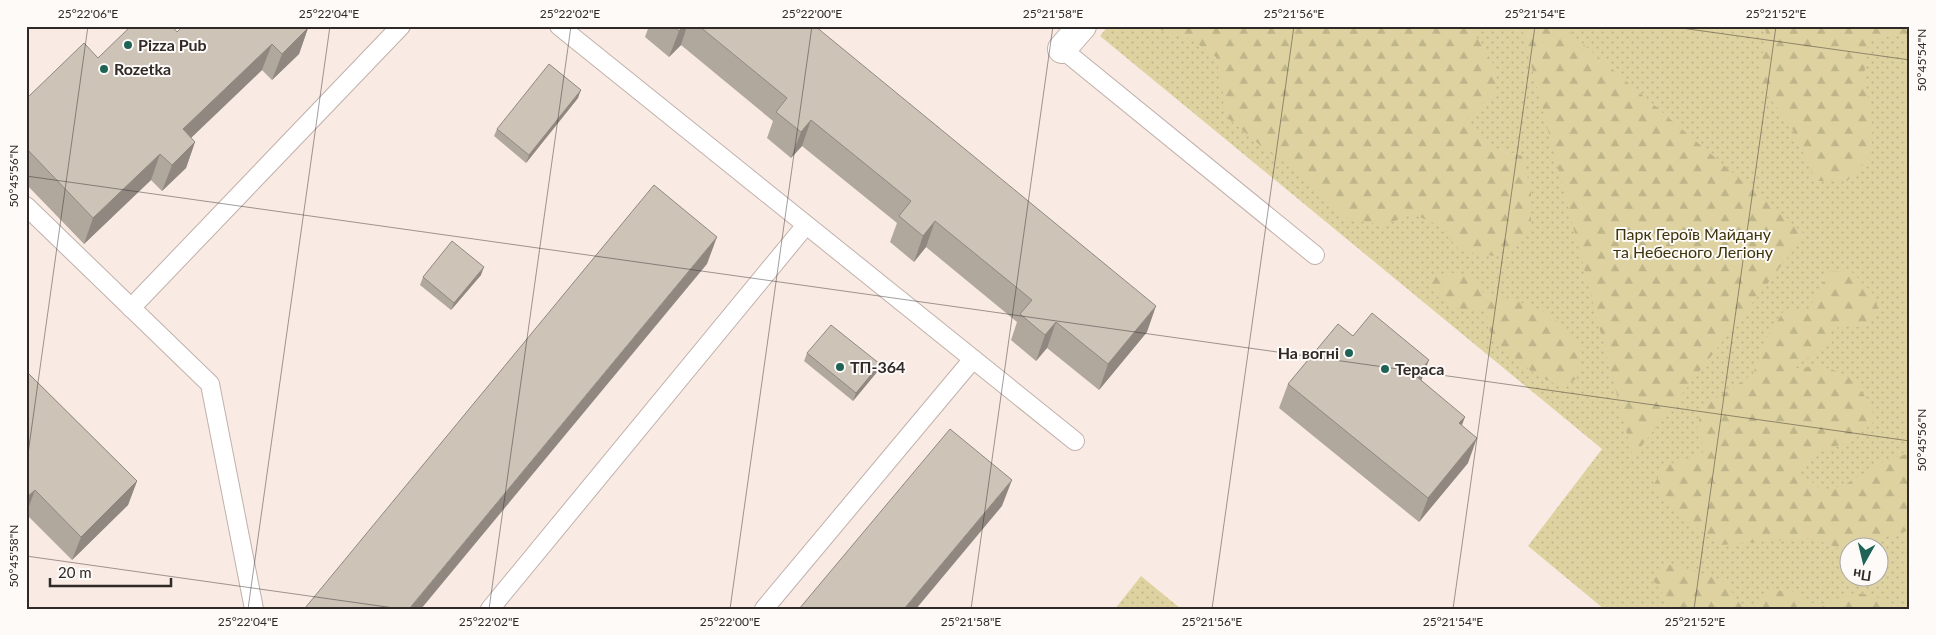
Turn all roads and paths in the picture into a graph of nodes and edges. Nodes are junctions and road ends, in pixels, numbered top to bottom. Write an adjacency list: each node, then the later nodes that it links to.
1 (401, 26): 8 (lane)
2 (559, 26): 6 (lane)
3 (1082, 26): 4 (street)
4 (1062, 49): 7 (lane)
5 (26, 206): 8 (lane)
6 (806, 225): 9 (lane); 12 (lane)
7 (1315, 255)
8 (131, 308): 11 (lane)
9 (973, 359): 10 (lane); 13 (lane)
10 (1075, 441)
11 (254, 609)
12 (490, 609)
13 (764, 609)

